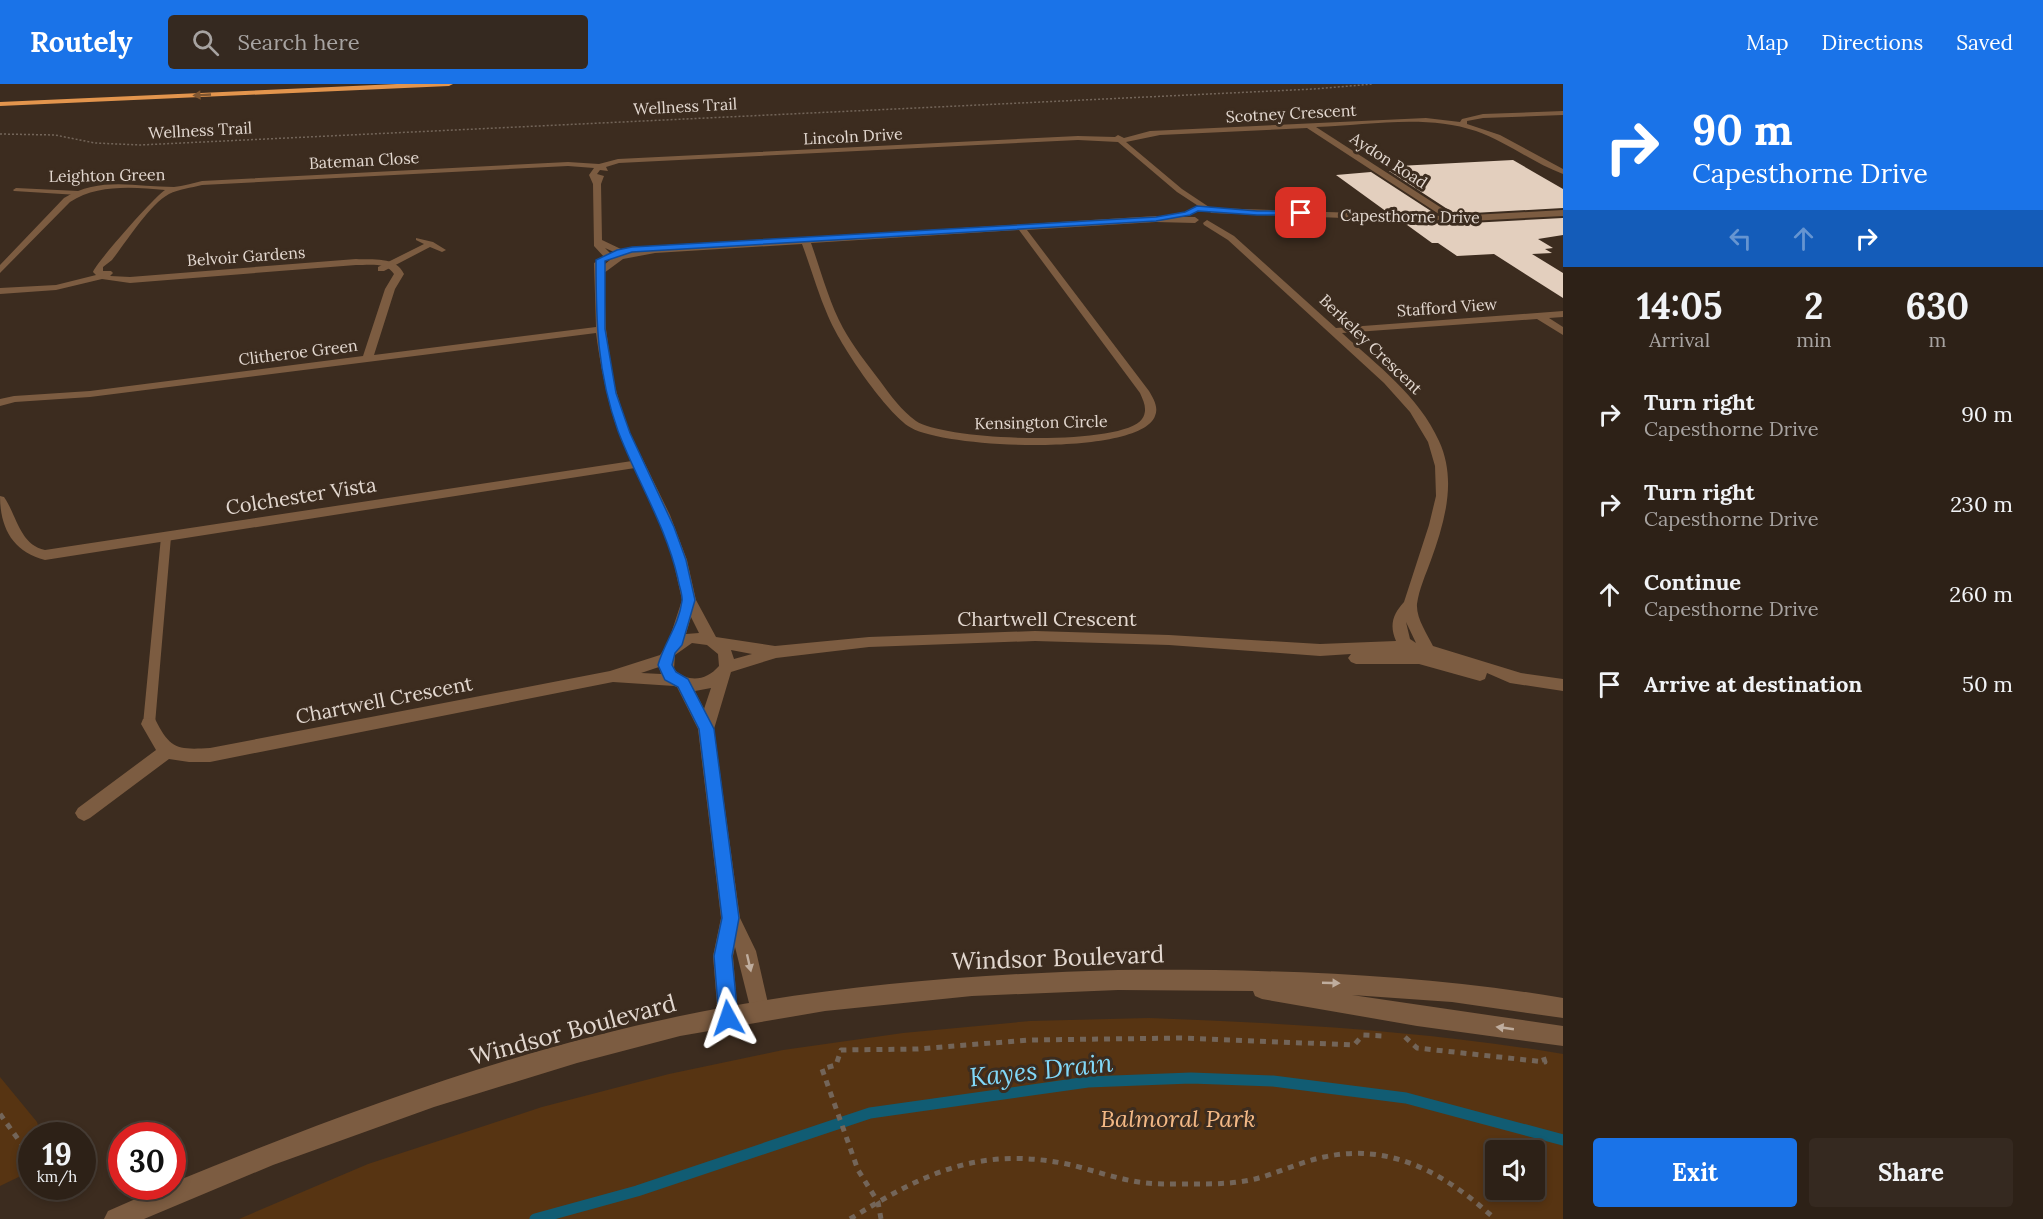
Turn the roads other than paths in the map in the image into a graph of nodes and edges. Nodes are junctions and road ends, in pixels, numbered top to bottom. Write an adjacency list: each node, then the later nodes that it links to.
1 (449, 84): 2 (highway, one-way to 2)
2 (0, 104)
3 (1563, 112): 4 (street)
4 (1467, 122): 5 (street, Scotney Crescent); 8 (street, Scotney Crescent)
5 (1309, 126): 6 (street, Scotney Crescent); 18 (street, Aydon Road)
6 (1121, 139): 7 (street, Lincoln Drive); 12 (street)
7 (600, 168): 9 (street, Bateman Close); 25 (street)
8 (1563, 172)
9 (175, 189): 11 (street, Leighton Green); 34 (street, Leighton Green)
10 (16, 190): 11 (lane, Leighton Green)
11 (78, 193): 32 (street)
12 (1187, 198): 13 (street); 14 (street)
13 (1210, 210): 14 (street, Capesthorne Drive); 15 (street, Capesthorne Drive); 20 (street, Berkeley Crescent)
14 (1188, 212): 17 (street); 19 (street)
15 (1257, 213): 18 (street, Capesthorne Drive); 20 (street, Capesthorne Drive)
16 (1563, 213): 18 (street, Capesthorne Drive)
17 (1156, 219): 19 (street); 22 (street)
18 (1452, 219)
19 (1195, 220): 21 (street)
20 (1222, 220): 21 (street, Capesthorne Drive); 23 (street, Berkeley Crescent)
21 (1207, 223): 23 (street, Berkeley Crescent)
22 (1021, 227): 26 (street); 26 (street, Kensington Circle)
23 (1231, 238): 39 (street, Berkeley Crescent)
24 (418, 239): 27 (lane)
25 (598, 241): 29 (street); 30 (street)
26 (806, 241): 29 (street)
27 (430, 244): 28 (lane); 31 (lane)
28 (442, 250)
29 (620, 255): 30 (street); 33 (street)
30 (608, 256): 33 (street)
31 (385, 267): 34 (street, Belvoir Gardens); 41 (street)
32 (0, 270)
33 (601, 271): 38 (street)
34 (104, 274): 35 (street, Belvoir Gardens)
35 (0, 291)
36 (1563, 314): 37 (street, Stafford View)
37 (1539, 316): 39 (street, Stafford View); 40 (street)
38 (601, 329): 41 (street, Clitheroe Green); 43 (street)
39 (1333, 331): 47 (street, Berkeley Crescent)
40 (1563, 332)
41 (368, 358): 42 (street, Clitheroe Green)
42 (0, 403)
43 (639, 464): 45 (street, Colchester Vista); 46 (street)
44 (0, 501): 45 (street, Colchester Vista)
45 (165, 537): 59 (lane)
46 (689, 600): 48 (street); 49 (street)
47 (1410, 604): 50 (street, Berkeley Crescent); 53 (street)
48 (713, 640): 49 (street); 52 (street, Chartwell Crescent); 55 (street)
49 (675, 645): 54 (street)
50 (1404, 646): 51 (street, Chartwell Crescent); 53 (street, Chartwell Crescent)
51 (1320, 650): 52 (street, Chartwell Crescent); 53 (street, Chartwell Crescent)
52 (775, 652): 55 (street, Chartwell Crescent)
53 (1423, 653): 58 (street, Chartwell Crescent)
54 (666, 658): 56 (street, Chartwell Crescent); 57 (street)
55 (725, 671): 57 (street); 60 (street)
56 (610, 677): 57 (street, Chartwell Crescent); 61 (street, Chartwell Crescent)
57 (680, 682): 60 (street)
58 (1563, 685)
59 (149, 724): 61 (street)
60 (706, 729): 63 (street)
61 (167, 751): 62 (street)
62 (84, 813)
63 (730, 918): 66 (street, one-way to 66); 67 (street)
64 (1209, 979): 65 (street, Windsor Boulevard, one-way to 65); 66 (street, Windsor Boulevard); 68 (street, Windsor Boulevard, one-way to 64)
65 (1563, 1008)
66 (760, 1012): 67 (street, Windsor Boulevard)
67 (728, 1018): 69 (street, Windsor Boulevard)
68 (1563, 1036)
69 (116, 1219)

